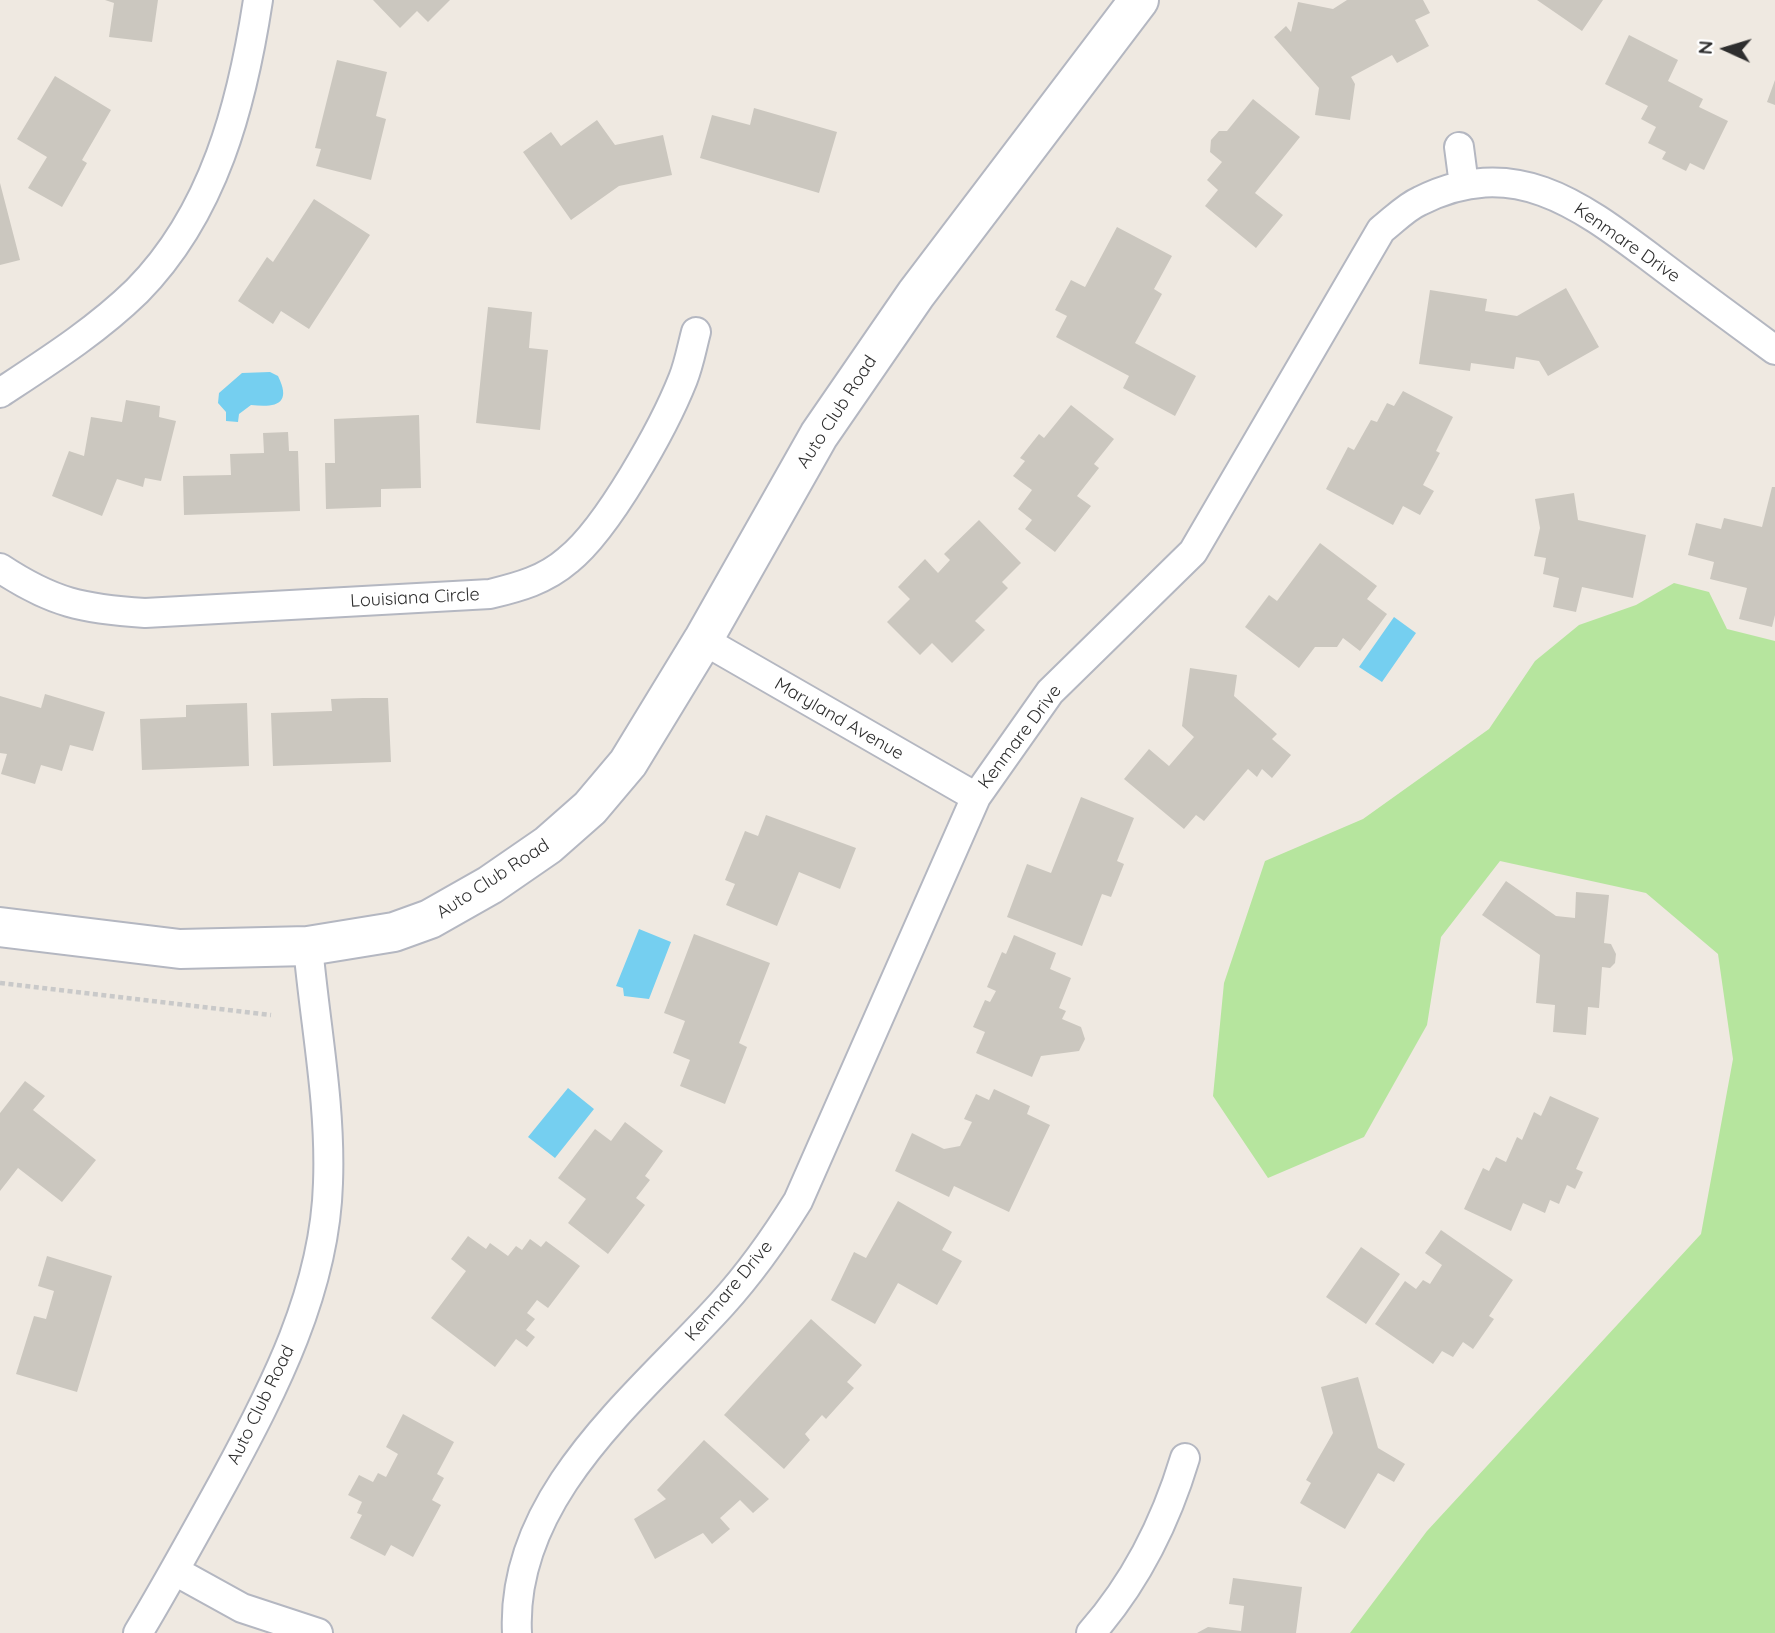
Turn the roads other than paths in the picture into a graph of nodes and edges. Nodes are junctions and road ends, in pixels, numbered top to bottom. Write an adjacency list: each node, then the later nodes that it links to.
1 (258, 0): 7 (street)
2 (1139, 0): 9 (street, Auto Club Road)
3 (1459, 147): 4 (street)
4 (1464, 185): 6 (street, Kenmare Drive); 10 (street, Kenmare Drive)
5 (696, 332): 8 (street, Louisiana Circle)
6 (1775, 350)
7 (0, 393)
8 (0, 568)
9 (703, 640): 10 (street, Maryland Avenue); 12 (street, Auto Club Road)
10 (976, 797): 17 (street, Kenmare Drive)
11 (0, 927): 12 (street)
12 (309, 946): 14 (street, Auto Club Road)
13 (1185, 1458): 18 (street)
14 (175, 1572): 15 (street, Auto Club Road); 16 (street)
15 (138, 1633)
16 (318, 1633)
17 (517, 1633)
18 (1091, 1633)

